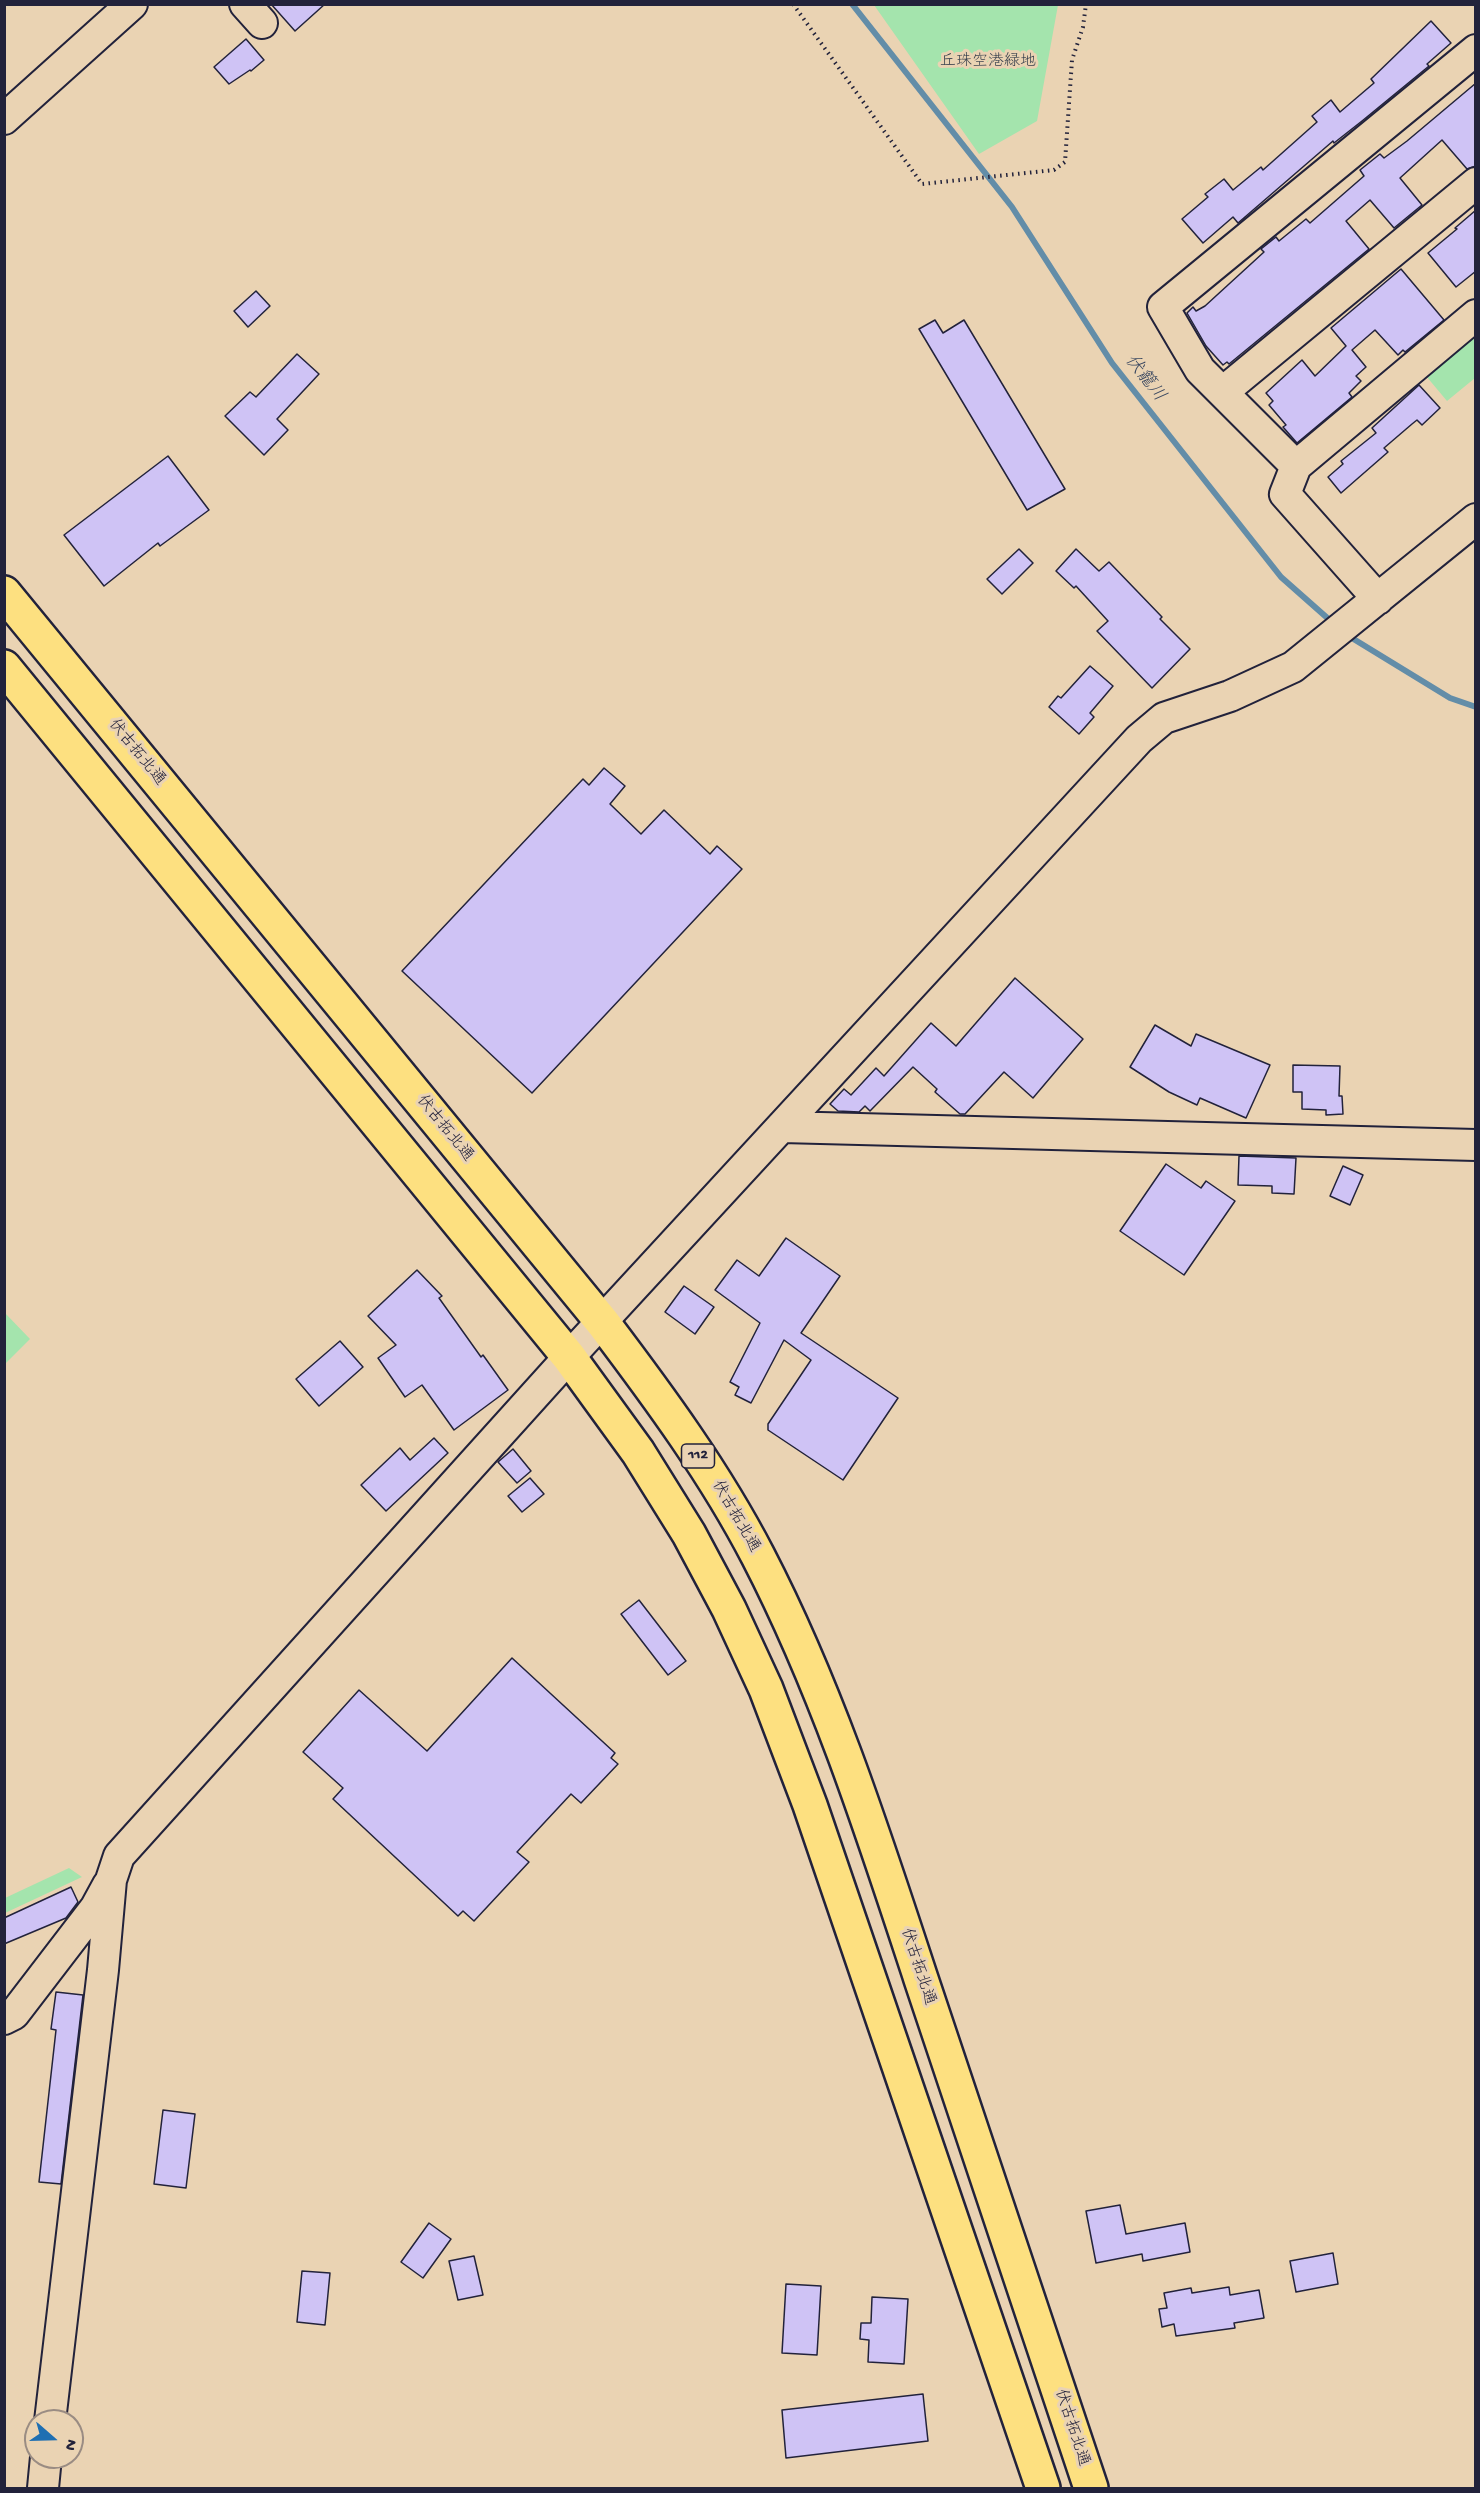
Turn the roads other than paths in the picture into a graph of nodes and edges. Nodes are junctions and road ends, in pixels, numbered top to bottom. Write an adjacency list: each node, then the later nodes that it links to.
1 (132, 4): 3 (street)
2 (1476, 50): 6 (street)
3 (4, 119)
4 (1476, 183): 6 (street)
5 (1476, 315): 7 (street)
6 (1224, 391): 7 (street)
7 (1296, 466): 10 (street)
8 (1476, 519): 10 (street)
9 (4, 593): 14 (main road, 伏古拓北通 / 112)
10 (1373, 603): 12 (street)
11 (4, 667): 15 (main road)
12 (782, 1127): 13 (street); 14 (street)
13 (1476, 1145)
14 (603, 1323): 15 (street); 22 (main road, 伏古拓北通 / 112)
15 (569, 1357): 16 (street); 21 (main road)
16 (111, 1880): 17 (street); 18 (street)
17 (4, 2019)
18 (51, 2409)
19 (45, 2469): 20 (street)
20 (43, 2488)
21 (1043, 2488)
22 (1091, 2488)

